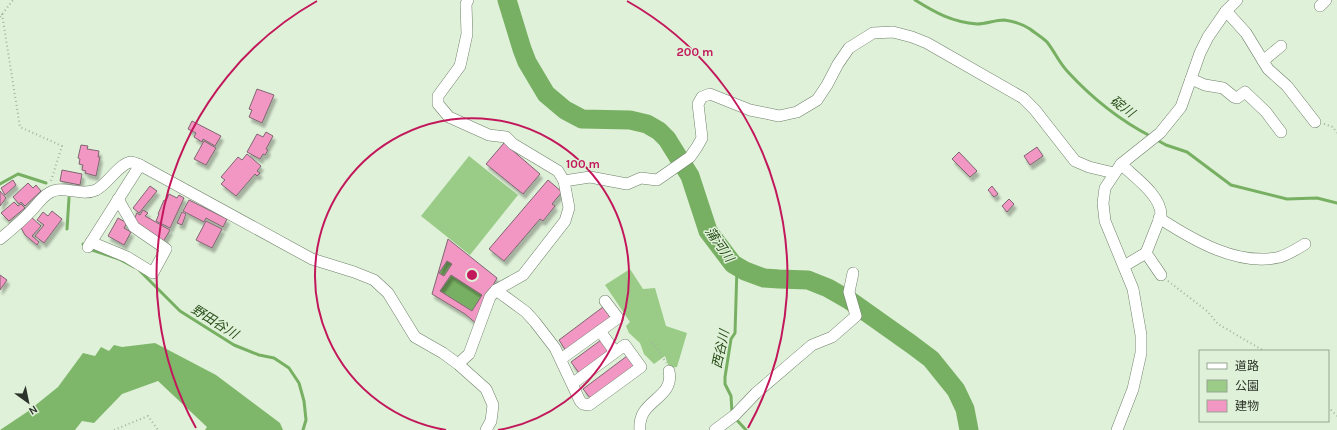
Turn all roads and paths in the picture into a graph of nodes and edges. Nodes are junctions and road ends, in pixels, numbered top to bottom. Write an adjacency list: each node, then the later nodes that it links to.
1 (13, 0): 5 (path)
2 (468, 0): 15 (street)
3 (1237, 0): 4 (street)
4 (1226, 11): 8 (street); 9 (street)
5 (2, 14): 6 (path); 16 (path)
6 (0, 17)
7 (1281, 46): 8 (street)
8 (1263, 61): 10 (street)
9 (1191, 79): 11 (street); 14 (street)
10 (1315, 122): 12 (path)
11 (1281, 132)
12 (1337, 133)
13 (140, 165): 16 (street); 17 (street); 32 (street)
14 (1117, 169): 15 (street); 18 (street); 22 (street)
15 (564, 181): 25 (street)
16 (48, 193): 19 (street)
17 (118, 199): 17 (street)
18 (1159, 218): 20 (street); 21 (street)
19 (0, 239)
20 (1305, 244)
21 (1146, 253): 22 (street); 24 (street)
22 (1124, 266): 42 (street)
23 (853, 273): 41 (street)
24 (1161, 275): 29 (path)
25 (496, 290): 31 (street); 32 (street)
26 (605, 301): 27 (street)
27 (600, 331): 30 (street); 31 (street)
28 (652, 343): 33 (path)
29 (1262, 350)
30 (615, 352): 34 (street); 34 (street)
31 (561, 359): 34 (street)
32 (458, 364): 39 (street)
33 (669, 371): 40 (street)
34 (572, 384)
35 (1329, 408): 36 (path)
36 (1337, 416)
37 (114, 430): 38 (path)
38 (158, 430)
39 (486, 430)
40 (640, 430)
41 (715, 430)
42 (1117, 430)

